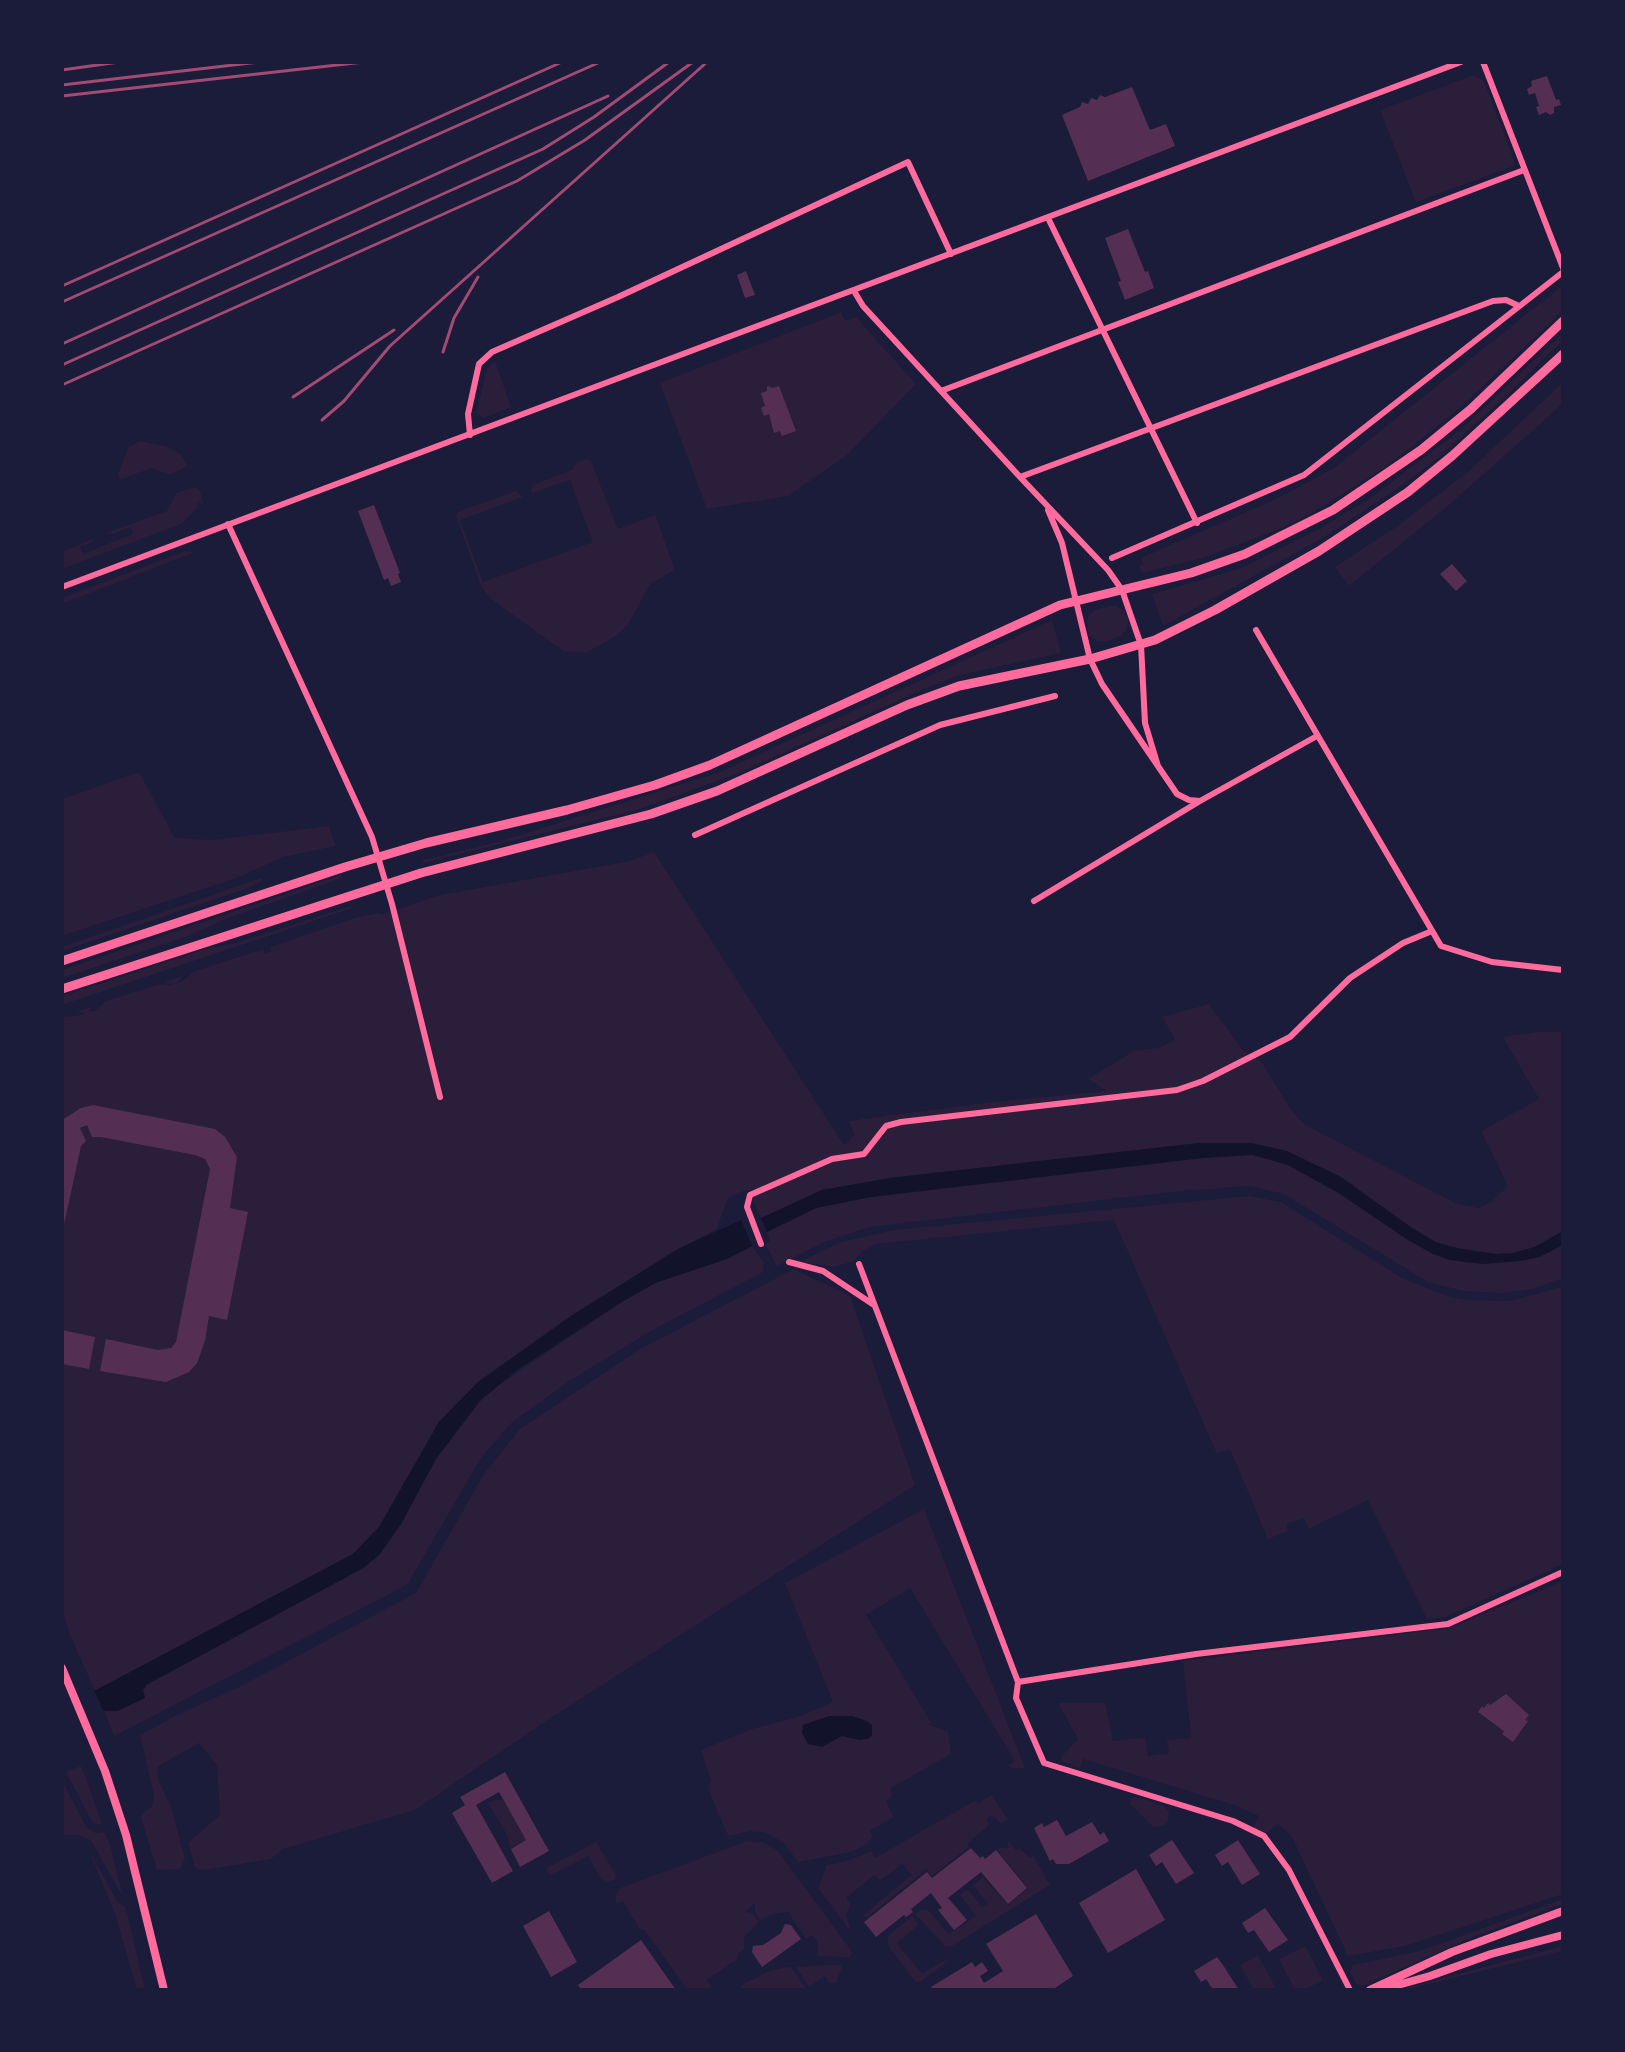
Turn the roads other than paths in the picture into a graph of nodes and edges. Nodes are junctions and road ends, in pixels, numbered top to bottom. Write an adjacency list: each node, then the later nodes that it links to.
1 (1461, 62): 4 (street)
2 (1483, 62): 3 (street)
3 (1524, 170): 6 (street); 10 (street)
4 (1048, 218): 5 (street); 10 (street)
5 (951, 254): 7 (street); 14 (street)
6 (1563, 270): 8 (street)
7 (854, 291): 12 (street); 14 (street)
8 (1519, 306): 13 (street); 17 (street)
9 (1563, 321): 21 (main road)
10 (1104, 329): 12 (street); 13 (street)
11 (1563, 354): 24 (main road)
12 (941, 391): 15 (street)
13 (1151, 428): 15 (street); 17 (street)
14 (470, 435): 18 (street)
15 (1020, 477): 16 (street)
16 (1044, 504): 21 (street); 22 (street)
17 (1197, 523): 19 (street)
18 (228, 524): 20 (street); 31 (street)
19 (1112, 558)
20 (62, 587)
21 (1122, 590): 22 (main road); 24 (street)
22 (1075, 601): 25 (street); 31 (main road)
23 (1256, 630): 27 (street)
24 (1141, 645): 25 (main road); 28 (street)
25 (1090, 659): 28 (street); 32 (main road)
26 (1055, 696): 30 (street)
27 (1317, 736): 29 (street); 34 (street)
28 (1158, 766): 29 (street)
29 (1200, 801): 33 (street)
30 (695, 835)
31 (379, 858): 32 (street); 35 (main road)
32 (386, 884): 37 (main road); 38 (street)
33 (1034, 901)
34 (1432, 931): 36 (street); 39 (street)
35 (62, 961)
36 (1563, 970)
37 (62, 989)
38 (440, 1097)
39 (761, 1244)
40 (789, 1262): 42 (street)
41 (859, 1264): 42 (street)
42 (874, 1305): 45 (street)
43 (1563, 1572): 45 (street)
44 (62, 1668): 48 (street)
45 (1018, 1682): 49 (street)
46 (1563, 1911): 50 (street)
47 (1563, 1935): 51 (street)
48 (164, 1990)
49 (1350, 1990)
50 (1370, 1990)
51 (1380, 1990)

